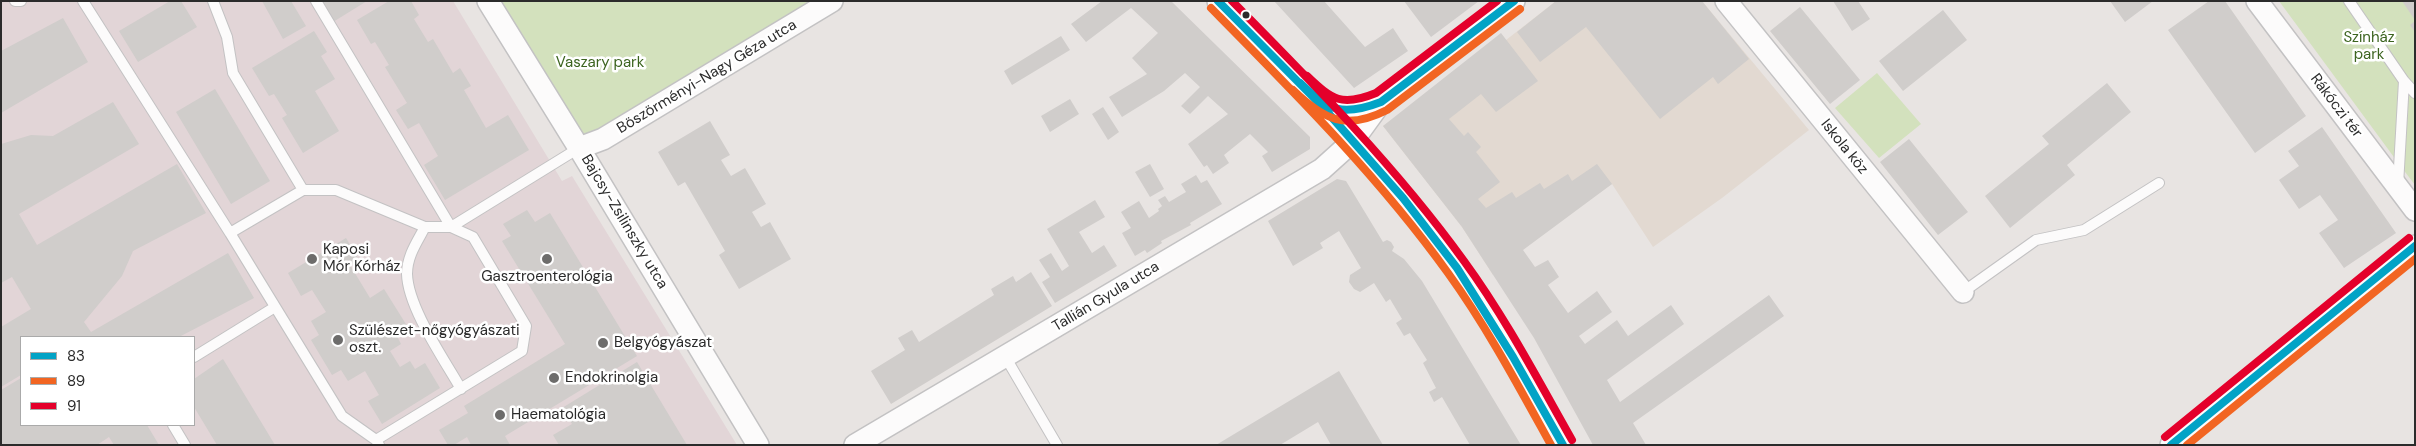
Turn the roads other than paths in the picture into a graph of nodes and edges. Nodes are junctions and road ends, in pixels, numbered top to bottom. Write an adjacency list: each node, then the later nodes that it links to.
1 (15, 1): 2 (lane)
2 (21, 1)
3 (83, 1): 25 (lane)
4 (213, 1): 21 (lane)
5 (316, 1): 24 (lane)
6 (488, 1): 18 (street, Bajcsy-Zsilinszky utca)
7 (832, 1): 18 (street, Böszörményi-Nagy Géza utca)
8 (1218, 1): 16 (street)
9 (1514, 1): 15 (street)
10 (1726, 1): 27 (street, Iskola köz)
11 (2257, 1): 20 (street, Rákóczi tér)
12 (2349, 1): 13 (lane)
13 (2404, 82): 14 (lane); 20 (lane)
14 (2415, 93)
15 (1381, 102): 16 (street); 17 (street, Tallián Gyula utca)
16 (1322, 105): 17 (street)
17 (1352, 142): 30 (street, Tallián Gyula utca); 38 (street)
18 (579, 148): 24 (lane); 35 (street, Bajcsy-Zsilinszky utca)
19 (2159, 183): 27 (lane)
20 (2398, 188): 22 (street, Rákóczi tér)
21 (303, 190): 23 (lane); 25 (lane)
22 (2415, 210)
23 (425, 227): 24 (lane); 31 (lane)
24 (451, 227): 31 (lane)
25 (230, 233): 28 (lane)
26 (2415, 246): 39 (street)
27 (1963, 292)
28 (275, 307): 29 (lane); 33 (lane)
29 (195, 356)
30 (1006, 358): 36 (street, Tallián Gyula utca); 37 (lane)
31 (462, 389): 33 (lane)
32 (175, 426): 34 (lane)
33 (378, 442)
34 (186, 445)
35 (758, 445)
36 (855, 445)
37 (1057, 445)
38 (1563, 445)
39 (2171, 445)

